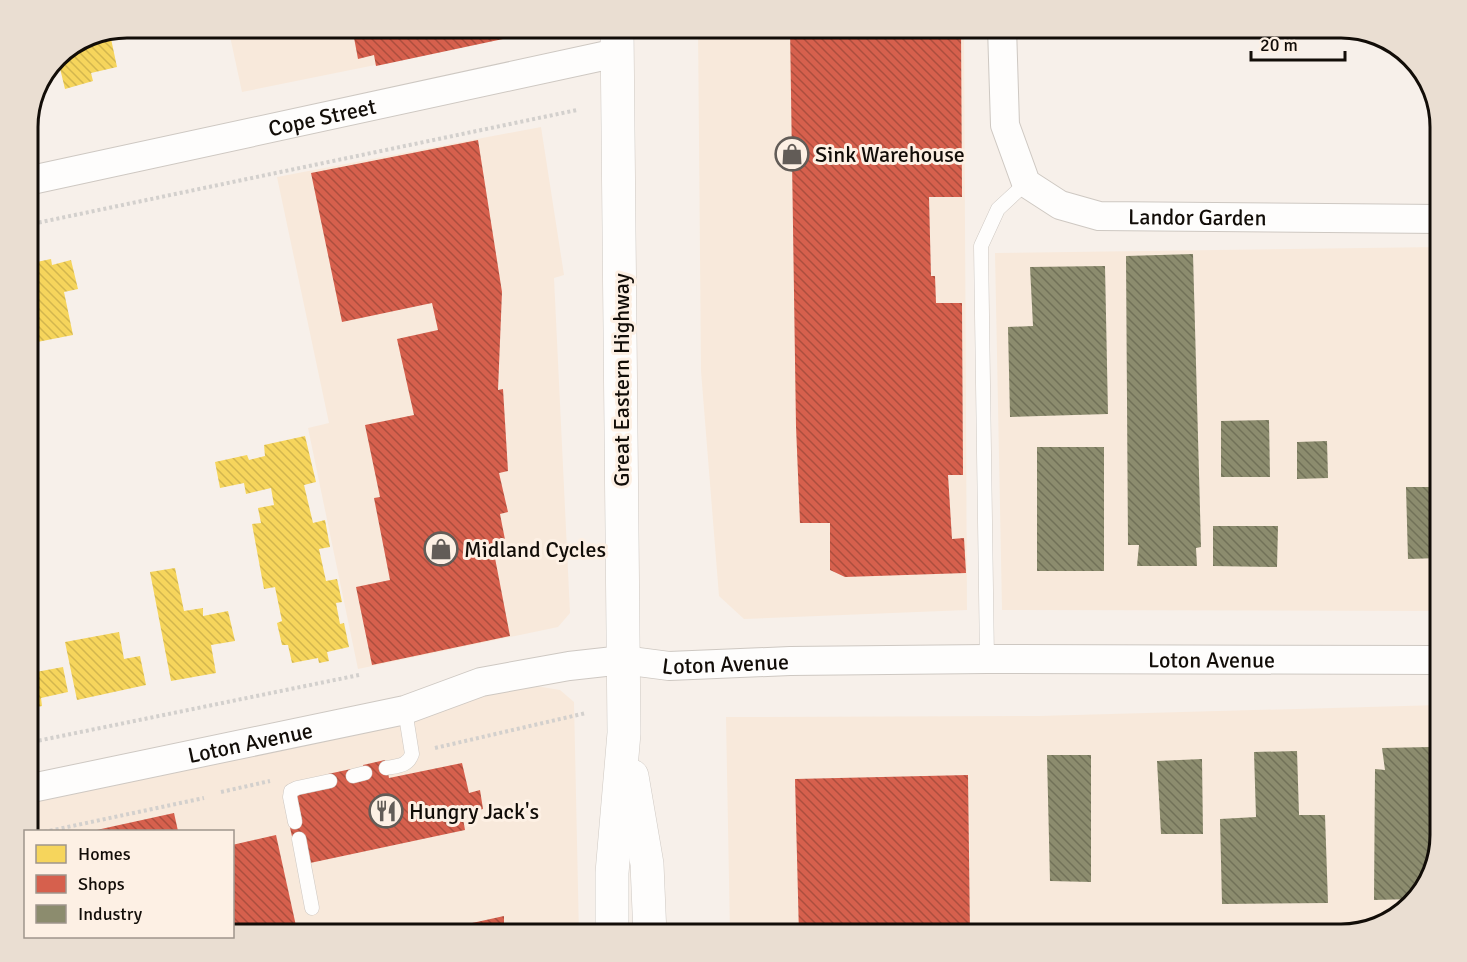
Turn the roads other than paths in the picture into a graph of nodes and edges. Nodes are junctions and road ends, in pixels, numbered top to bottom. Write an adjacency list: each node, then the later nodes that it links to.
1 (1002, 38): 4 (street)
2 (617, 40): 3 (street, Cope Street); 7 (highway, Great Eastern Highway)
3 (38, 178)
4 (1026, 183): 5 (street, Landor Garden); 6 (lane)
5 (1430, 219)
6 (987, 659): 7 (street, Loton Avenue); 8 (street, Loton Avenue)
7 (623, 660): 9 (street, Loton Avenue); 10 (highway, Great Eastern Highway)
8 (1430, 660)
9 (405, 710): 11 (lane); 13 (street, Loton Avenue)
10 (624, 733): 17 (highway, Great Eastern Highway); 18 (highway, Great Eastern Highway)
11 (386, 768)
12 (330, 781): 14 (lane)
13 (38, 787)
14 (294, 822)
15 (299, 839): 16 (lane)
16 (312, 908)
17 (612, 924)
18 (650, 924)

